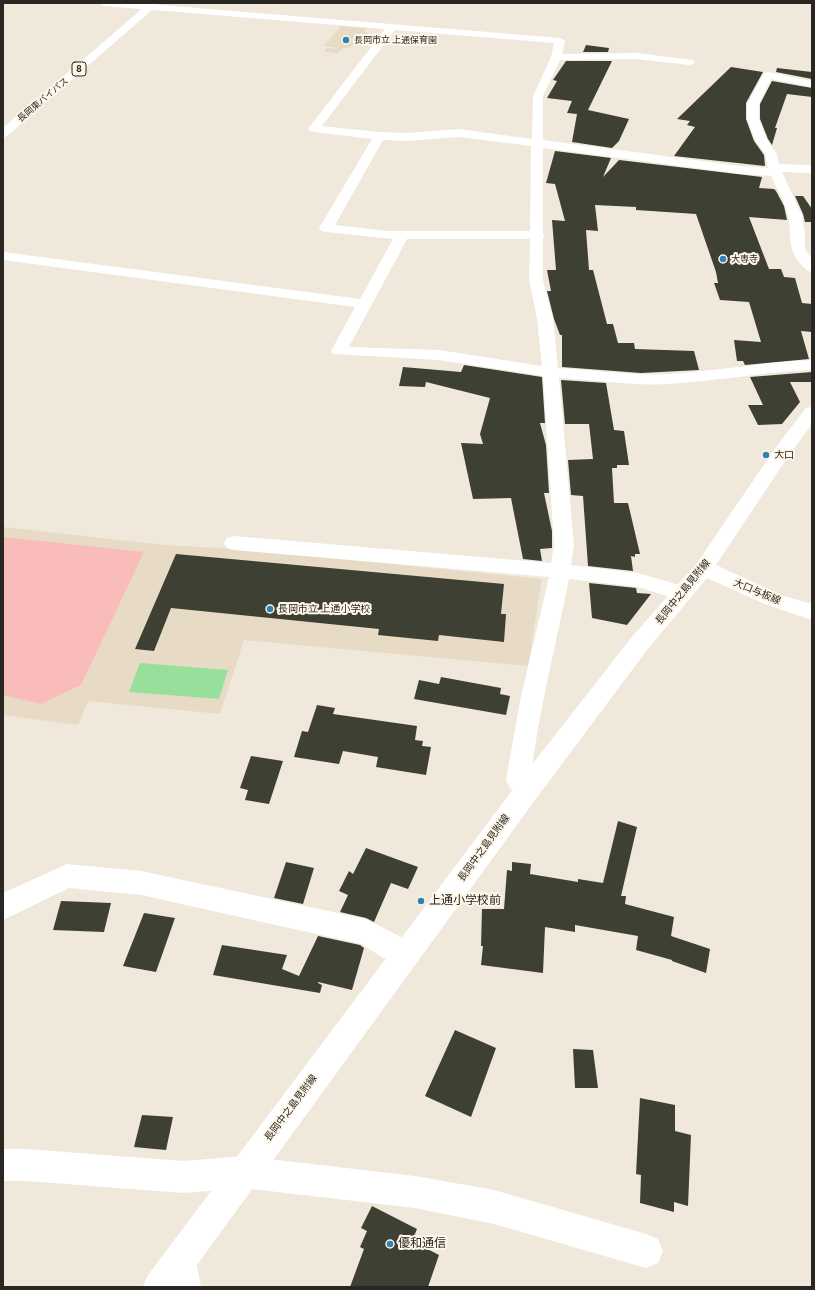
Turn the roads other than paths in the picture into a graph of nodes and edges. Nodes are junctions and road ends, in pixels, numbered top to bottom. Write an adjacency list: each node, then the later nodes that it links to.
1 (104, 3): 2 (main road)
2 (137, 4): 3 (main road); 4 (main road)
3 (152, 5): 5 (main road); 11 (main road, 長岡東バイパス / 8)
4 (125, 15)
5 (392, 27): 6 (main road); 12 (main road)
6 (556, 57): 7 (main road); 13 (main road)
7 (689, 62)
8 (46, 83): 10 (main road, 長岡東バイパス)
9 (812, 84): 14 (main road)
10 (3, 120)
11 (3, 134)
12 (380, 136): 13 (main road); 16 (main road)
13 (537, 144): 14 (main road); 17 (main road)
14 (774, 168): 15 (main road); 19 (main road)
15 (812, 169)
16 (402, 235): 17 (main road); 20 (main road)
17 (538, 235): 22 (main road)
18 (3, 256): 20 (main road)
19 (812, 268)
20 (365, 304): 22 (main road)
21 (812, 366): 22 (main road)
22 (550, 372): 26 (main road)
23 (812, 412): 25 (main road, 長岡中之島見附線)
24 (234, 543): 26 (main road)
25 (704, 568): 27 (main road, 長岡中之島見附線); 28 (main road, 大口与板線)
26 (561, 571): 27 (main road); 29 (main road)
27 (683, 593): 29 (main road, 長岡中之島見附線)
28 (812, 612)
29 (529, 788): 31 (main road, 長岡中之島見附線)
30 (3, 907): 31 (main road)
31 (404, 957): 33 (main road, 長岡中之島見附線)
32 (3, 1165): 33 (main road)
33 (243, 1172): 34 (main road); 35 (main road, 長岡中之島見附線)
34 (646, 1251)
35 (174, 1278)

